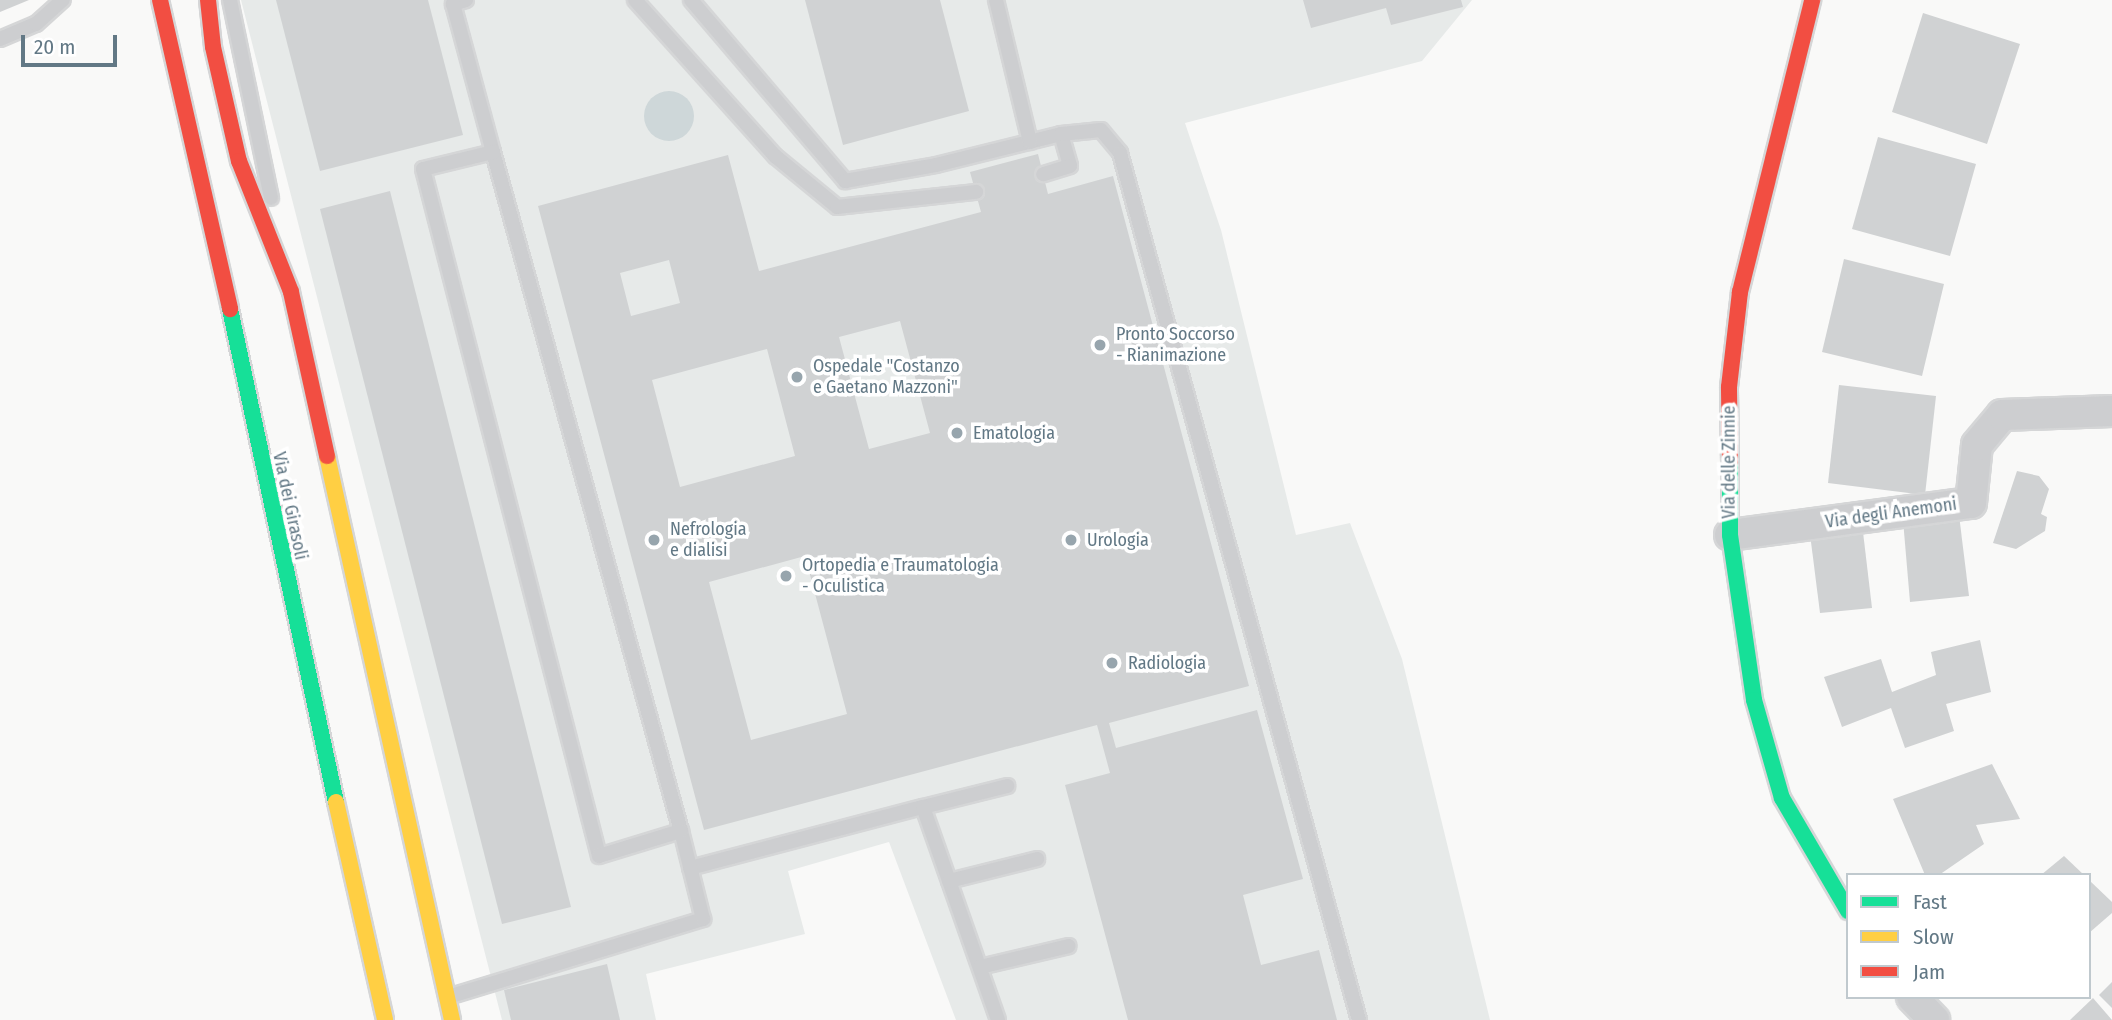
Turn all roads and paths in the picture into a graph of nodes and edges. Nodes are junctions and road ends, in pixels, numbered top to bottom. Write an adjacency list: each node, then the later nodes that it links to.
1 (63, 0): 10 (lane)
2 (160, 0): 32 (main road, Via dei Girasoli)
3 (208, 0): 18 (main road)
4 (230, 0): 18 (lane)
5 (466, 0): 13 (lane)
6 (635, 0): 17 (lane)
7 (691, 0): 15 (lane)
8 (996, 0): 12 (lane)
9 (1812, 0): 20 (main road, Via delle Zinnie)
10 (0, 39)
11 (1061, 134): 12 (lane); 14 (lane); 35 (lane)
12 (1030, 142): 15 (lane)
13 (493, 152): 23 (lane); 23 (lane)
14 (1043, 174)
15 (845, 181): 17 (lane)
16 (976, 192): 17 (lane)
17 (837, 207)
18 (291, 292): 30 (main road)
19 (2112, 411): 20 (street, Via degli Anemoni)
20 (1730, 535): 27 (main road, Via delle Zinnie)
21 (1007, 786): 22 (lane)
22 (923, 807): 25 (lane); 26 (lane)
23 (681, 831): 25 (lane)
24 (1037, 859): 26 (lane)
25 (690, 868): 30 (lane)
26 (949, 881): 29 (lane)
27 (1846, 908)
28 (1069, 946): 29 (lane)
29 (979, 967): 34 (lane)
30 (447, 997): 33 (main road)
31 (1914, 999): 36 (street)
32 (385, 1020)
33 (452, 1020)
34 (998, 1020)
35 (1359, 1020)
36 (1934, 1020)

